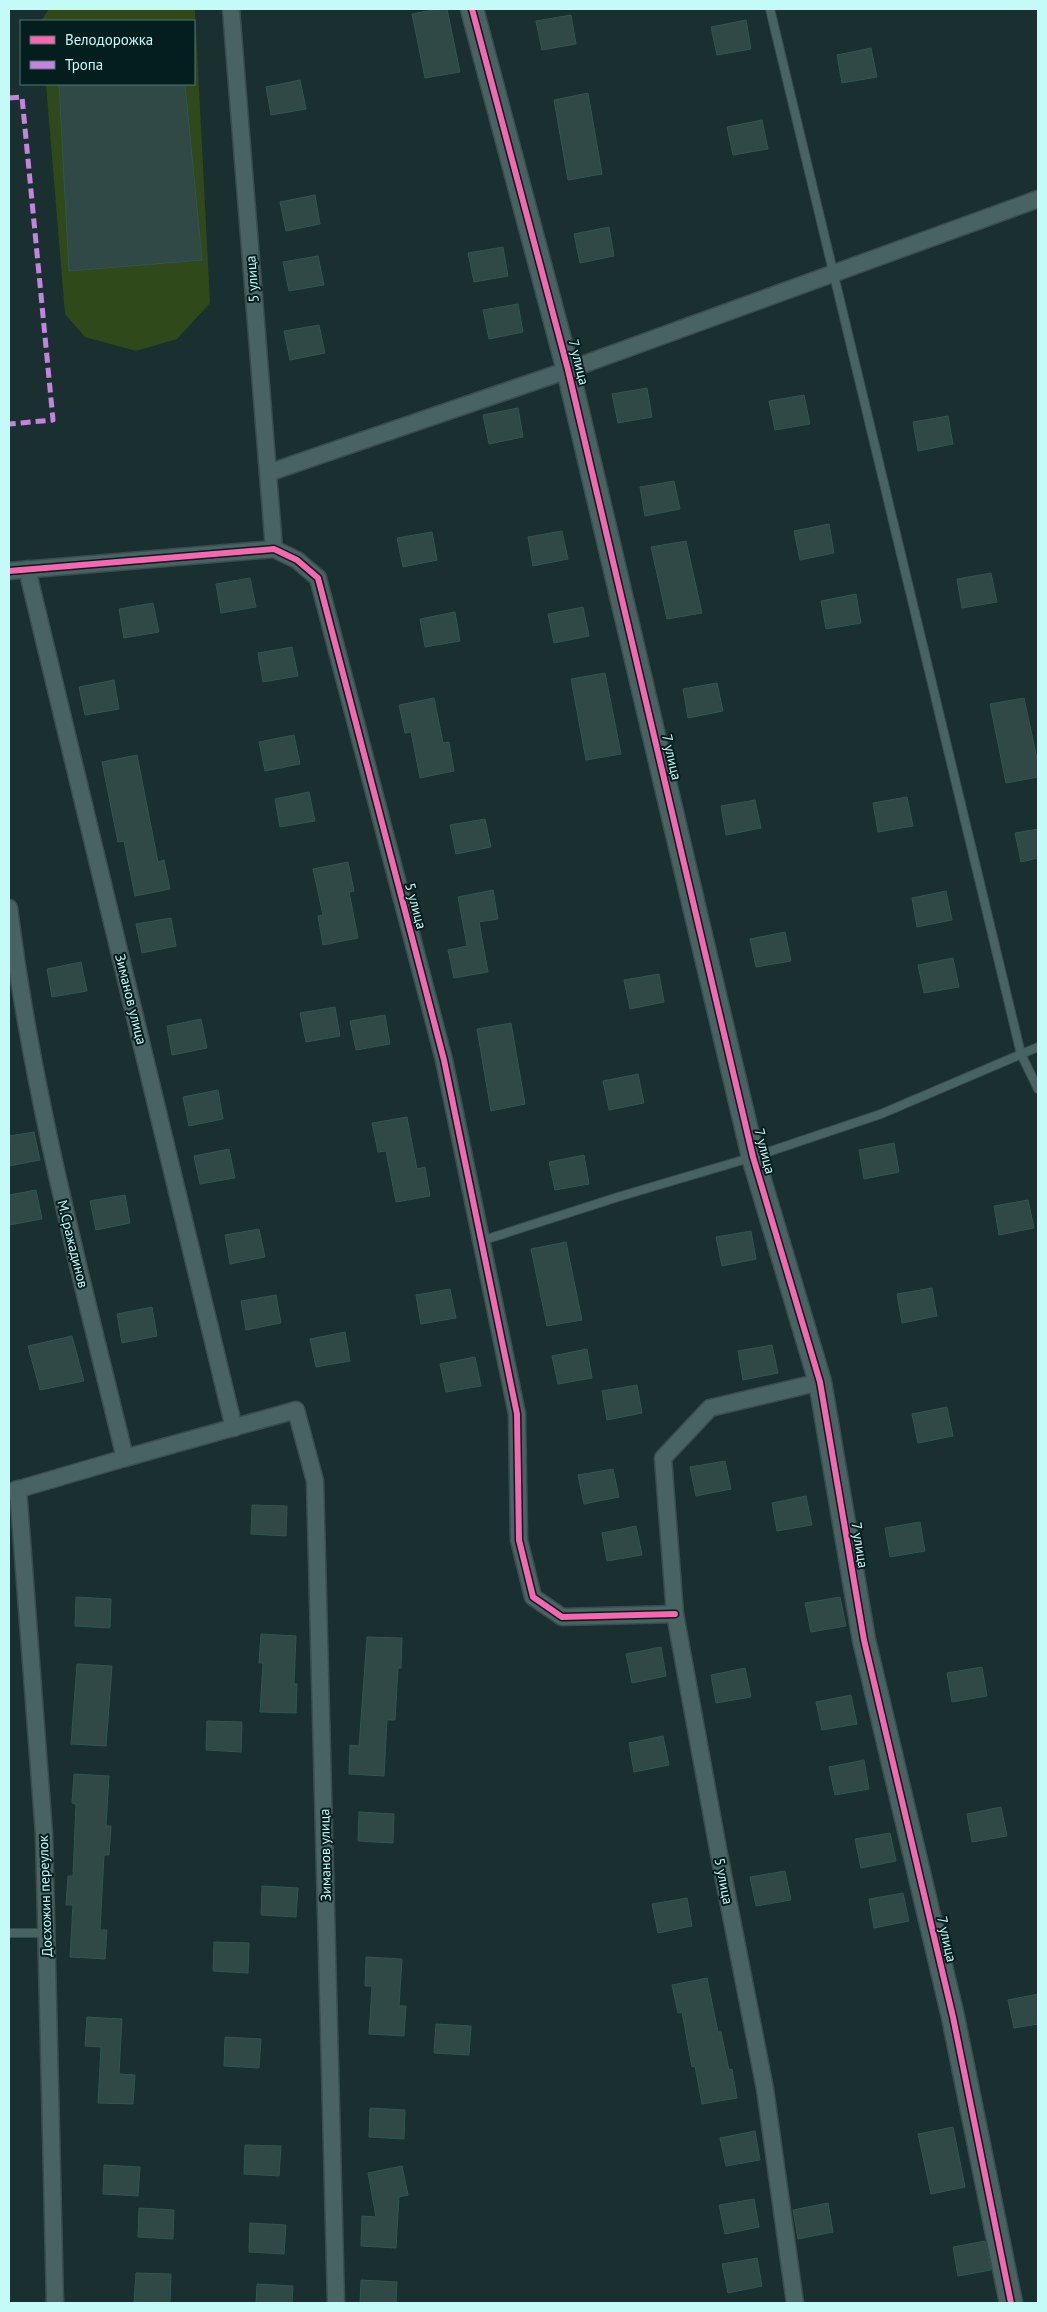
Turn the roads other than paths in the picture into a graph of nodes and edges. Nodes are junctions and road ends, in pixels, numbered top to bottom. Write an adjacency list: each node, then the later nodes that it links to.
1 (231, 9): 7 (street, 5 улица)
2 (472, 9): 6 (street, 7 улица)
3 (770, 9): 5 (lane)
4 (1038, 199): 5 (street)
5 (834, 272): 6 (street); 13 (lane)
6 (568, 370): 7 (street); 15 (street, 7 улица)
7 (268, 473): 8 (street, 5 улица)
8 (274, 549): 9 (street); 16 (street, 5 улица)
9 (27, 569): 10 (street); 18 (street, Зиманов улица)
10 (9, 571)
11 (9, 908): 19 (street, М.Сражадинов)
12 (1038, 1047): 13 (lane)
13 (1021, 1054): 14 (lane); 15 (lane)
14 (1038, 1088)
15 (753, 1157): 16 (lane); 17 (street, 7 улица)
16 (481, 1242): 21 (street, 5 улица)
17 (820, 1382): 21 (street, 5 улица); 27 (street, 7 улица)
18 (234, 1428): 19 (street); 25 (street, Зиманов улица)
19 (126, 1458): 20 (street)
20 (13, 1490): 23 (street, Досхожин переулок)
21 (675, 1614): 26 (street, 5 улица)
22 (9, 1933): 23 (lane)
23 (46, 1933): 24 (street, Досхожин переулок)
24 (55, 2303)
25 (336, 2303)
26 (795, 2303)
27 (1011, 2303)

